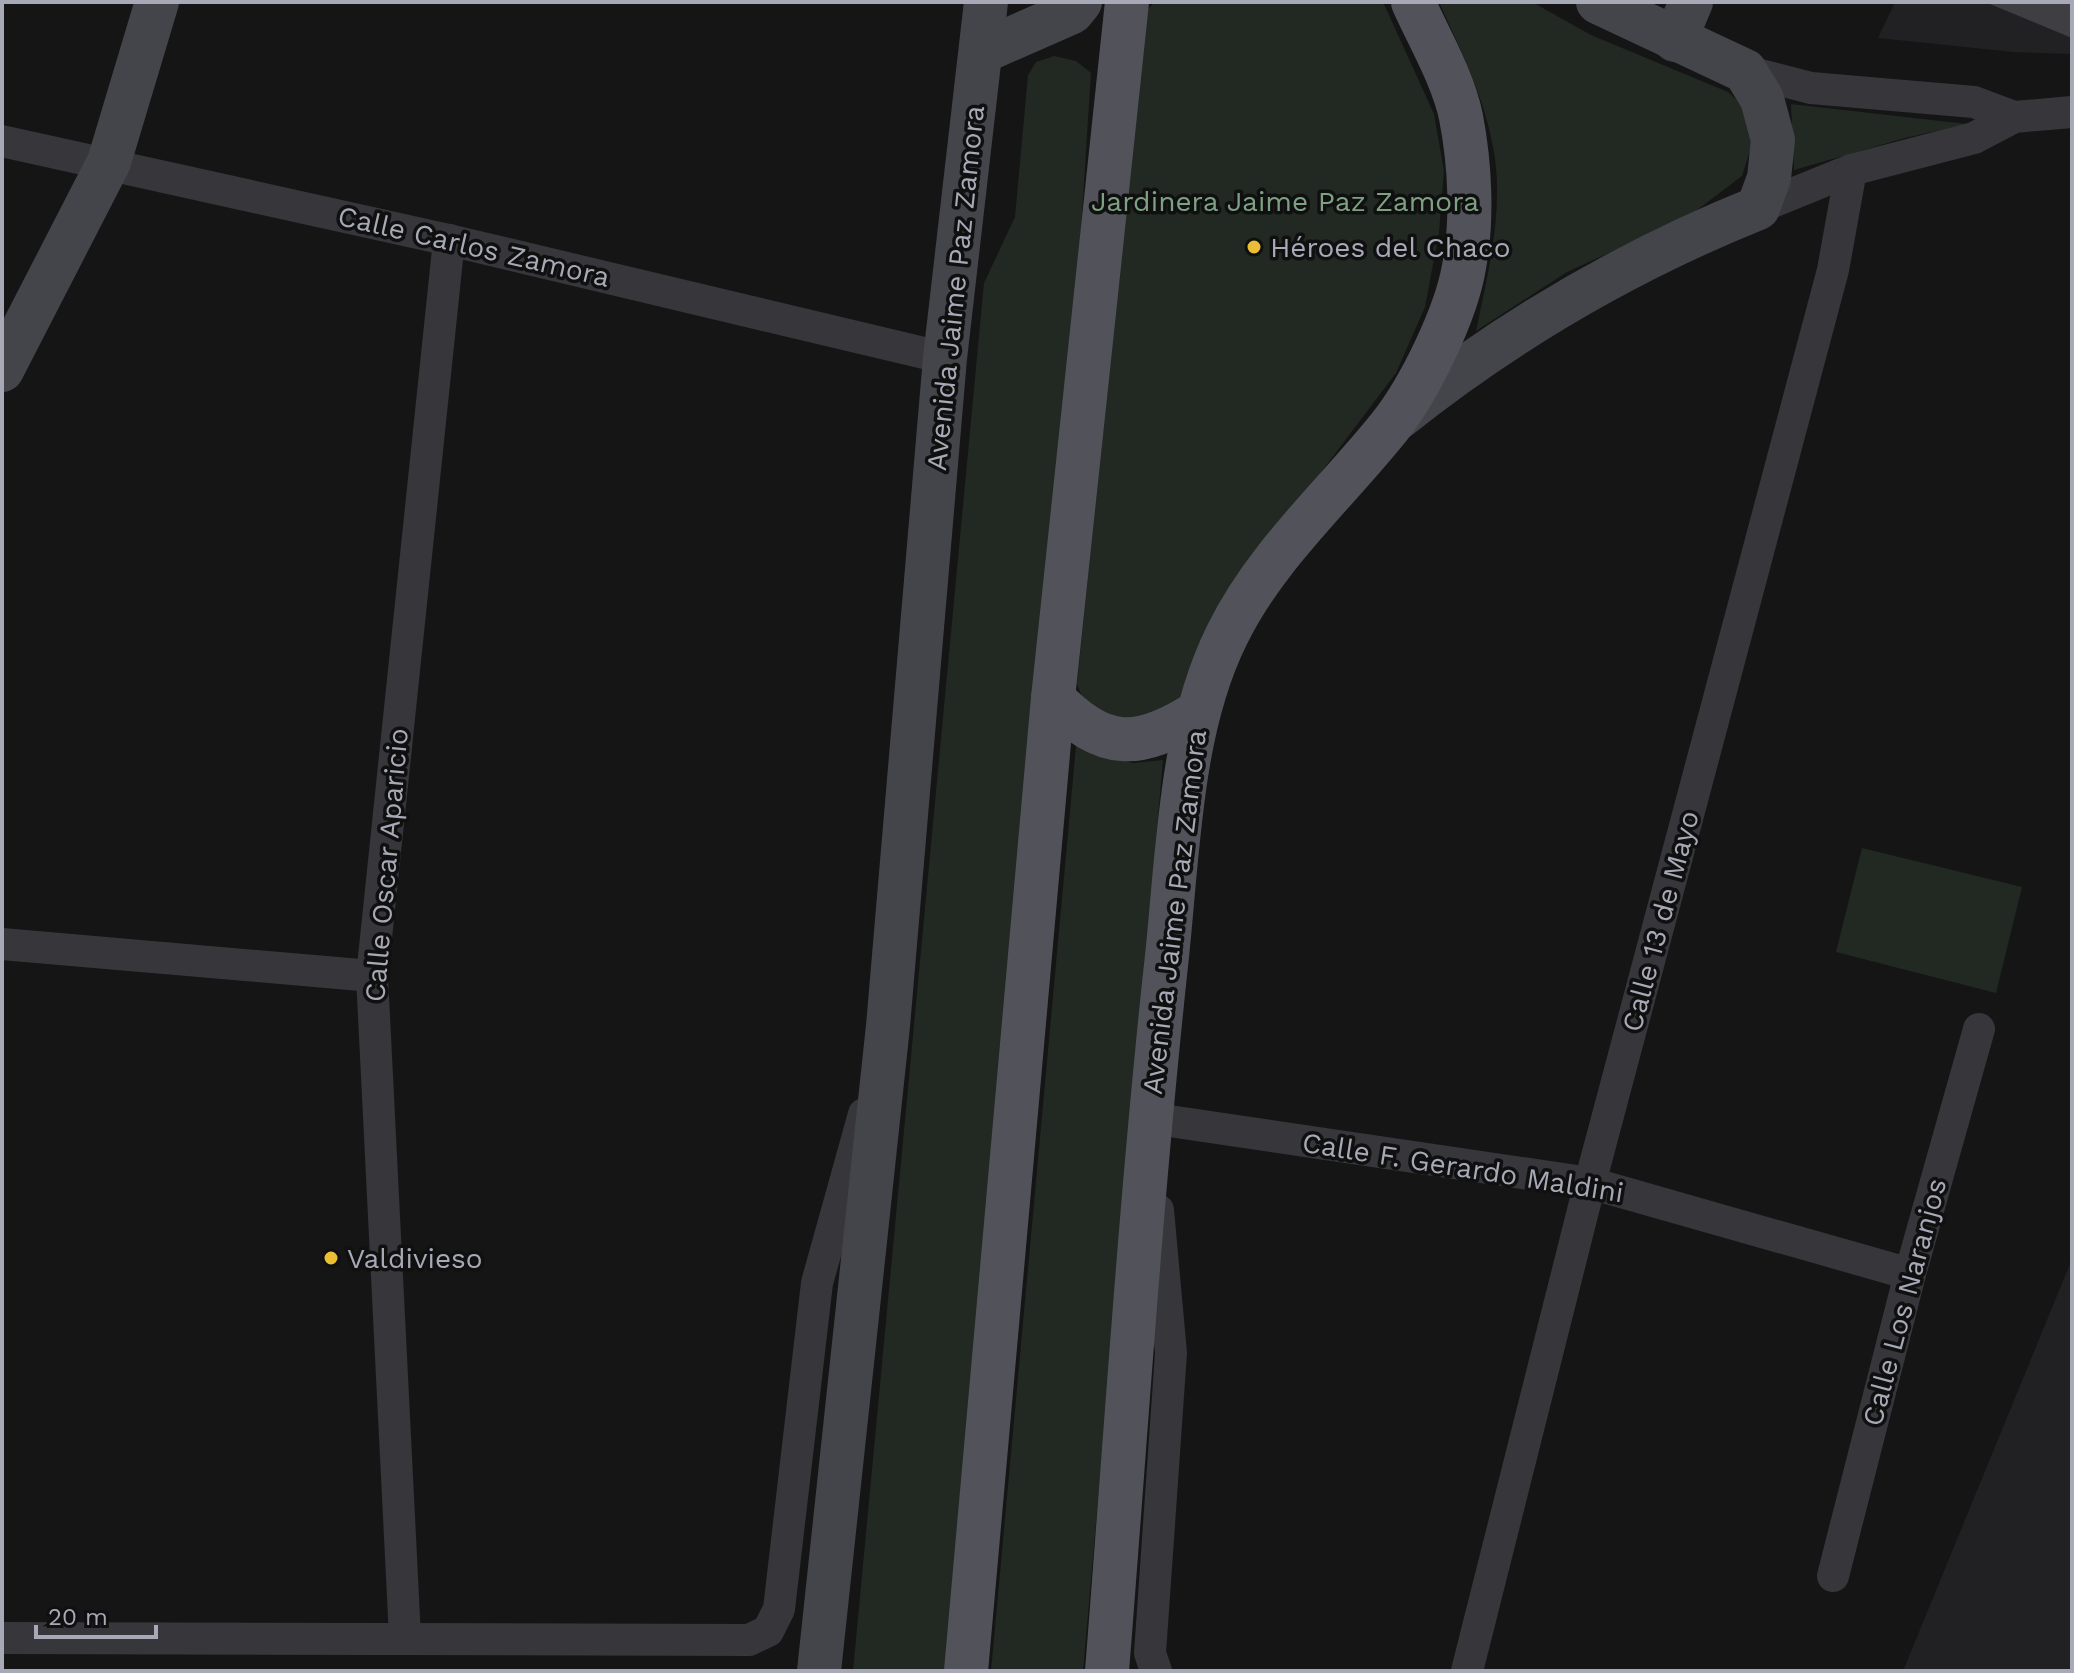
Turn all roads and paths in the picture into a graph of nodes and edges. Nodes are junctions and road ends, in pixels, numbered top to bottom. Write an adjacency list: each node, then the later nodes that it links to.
1 (157, 2): 13 (street)
2 (986, 2): 8 (street, Avenida Jaime Paz Zamora)
3 (1080, 2): 8 (street)
4 (1127, 2): 20 (main road)
5 (1413, 2): 19 (main road, Avenida Jaime Paz Zamora)
6 (1598, 2): 7 (street)
7 (1683, 21): 9 (street)
8 (981, 52): 17 (street, Avenida Jaime Paz Zamora)
9 (1745, 71): 11 (street); 15 (street)
10 (2072, 112): 11 (street)
11 (2014, 117): 14 (street)
12 (2, 141): 13 (street, Calle Carlos Zamora)
13 (109, 162): 16 (street, Calle Carlos Zamora); 18 (street)
14 (1851, 170): 15 (street); 27 (street, Calle 13 de Mayo)
15 (1758, 208): 19 (street)
16 (449, 240): 17 (street, Calle Carlos Zamora); 23 (street, Calle Oscar Aparicio)
17 (945, 358): 24 (street, Avenida Jaime Paz Zamora)
18 (2, 370)
19 (1392, 423): 21 (main road, Avenida Jaime Paz Zamora)
20 (1053, 698): 21 (main road); 33 (main road)
21 (1198, 712): 26 (main road, Avenida Jaime Paz Zamora)
22 (2, 944): 23 (street)
23 (372, 976): 30 (street, Calle Oscar Aparicio)
24 (888, 1026): 30 (street); 32 (street, Avenida Jaime Paz Zamora)
25 (1979, 1029): 28 (street, Calle Los Naranjos)
26 (1149, 1118): 27 (street, Calle F. Gerardo Maldini); 34 (main road, Avenida Jaime Paz Zamora); 35 (street)
27 (1590, 1183): 28 (street, Calle F. Gerardo Maldini); 36 (street, Calle 13 de Mayo)
28 (1910, 1274): 29 (street, Calle Los Naranjos)
29 (1833, 1576)
30 (405, 1637): 31 (street)
31 (2, 1638)
32 (819, 1671)
33 (966, 1671)
34 (1107, 1671)
35 (1156, 1671)
36 (1467, 1671)

